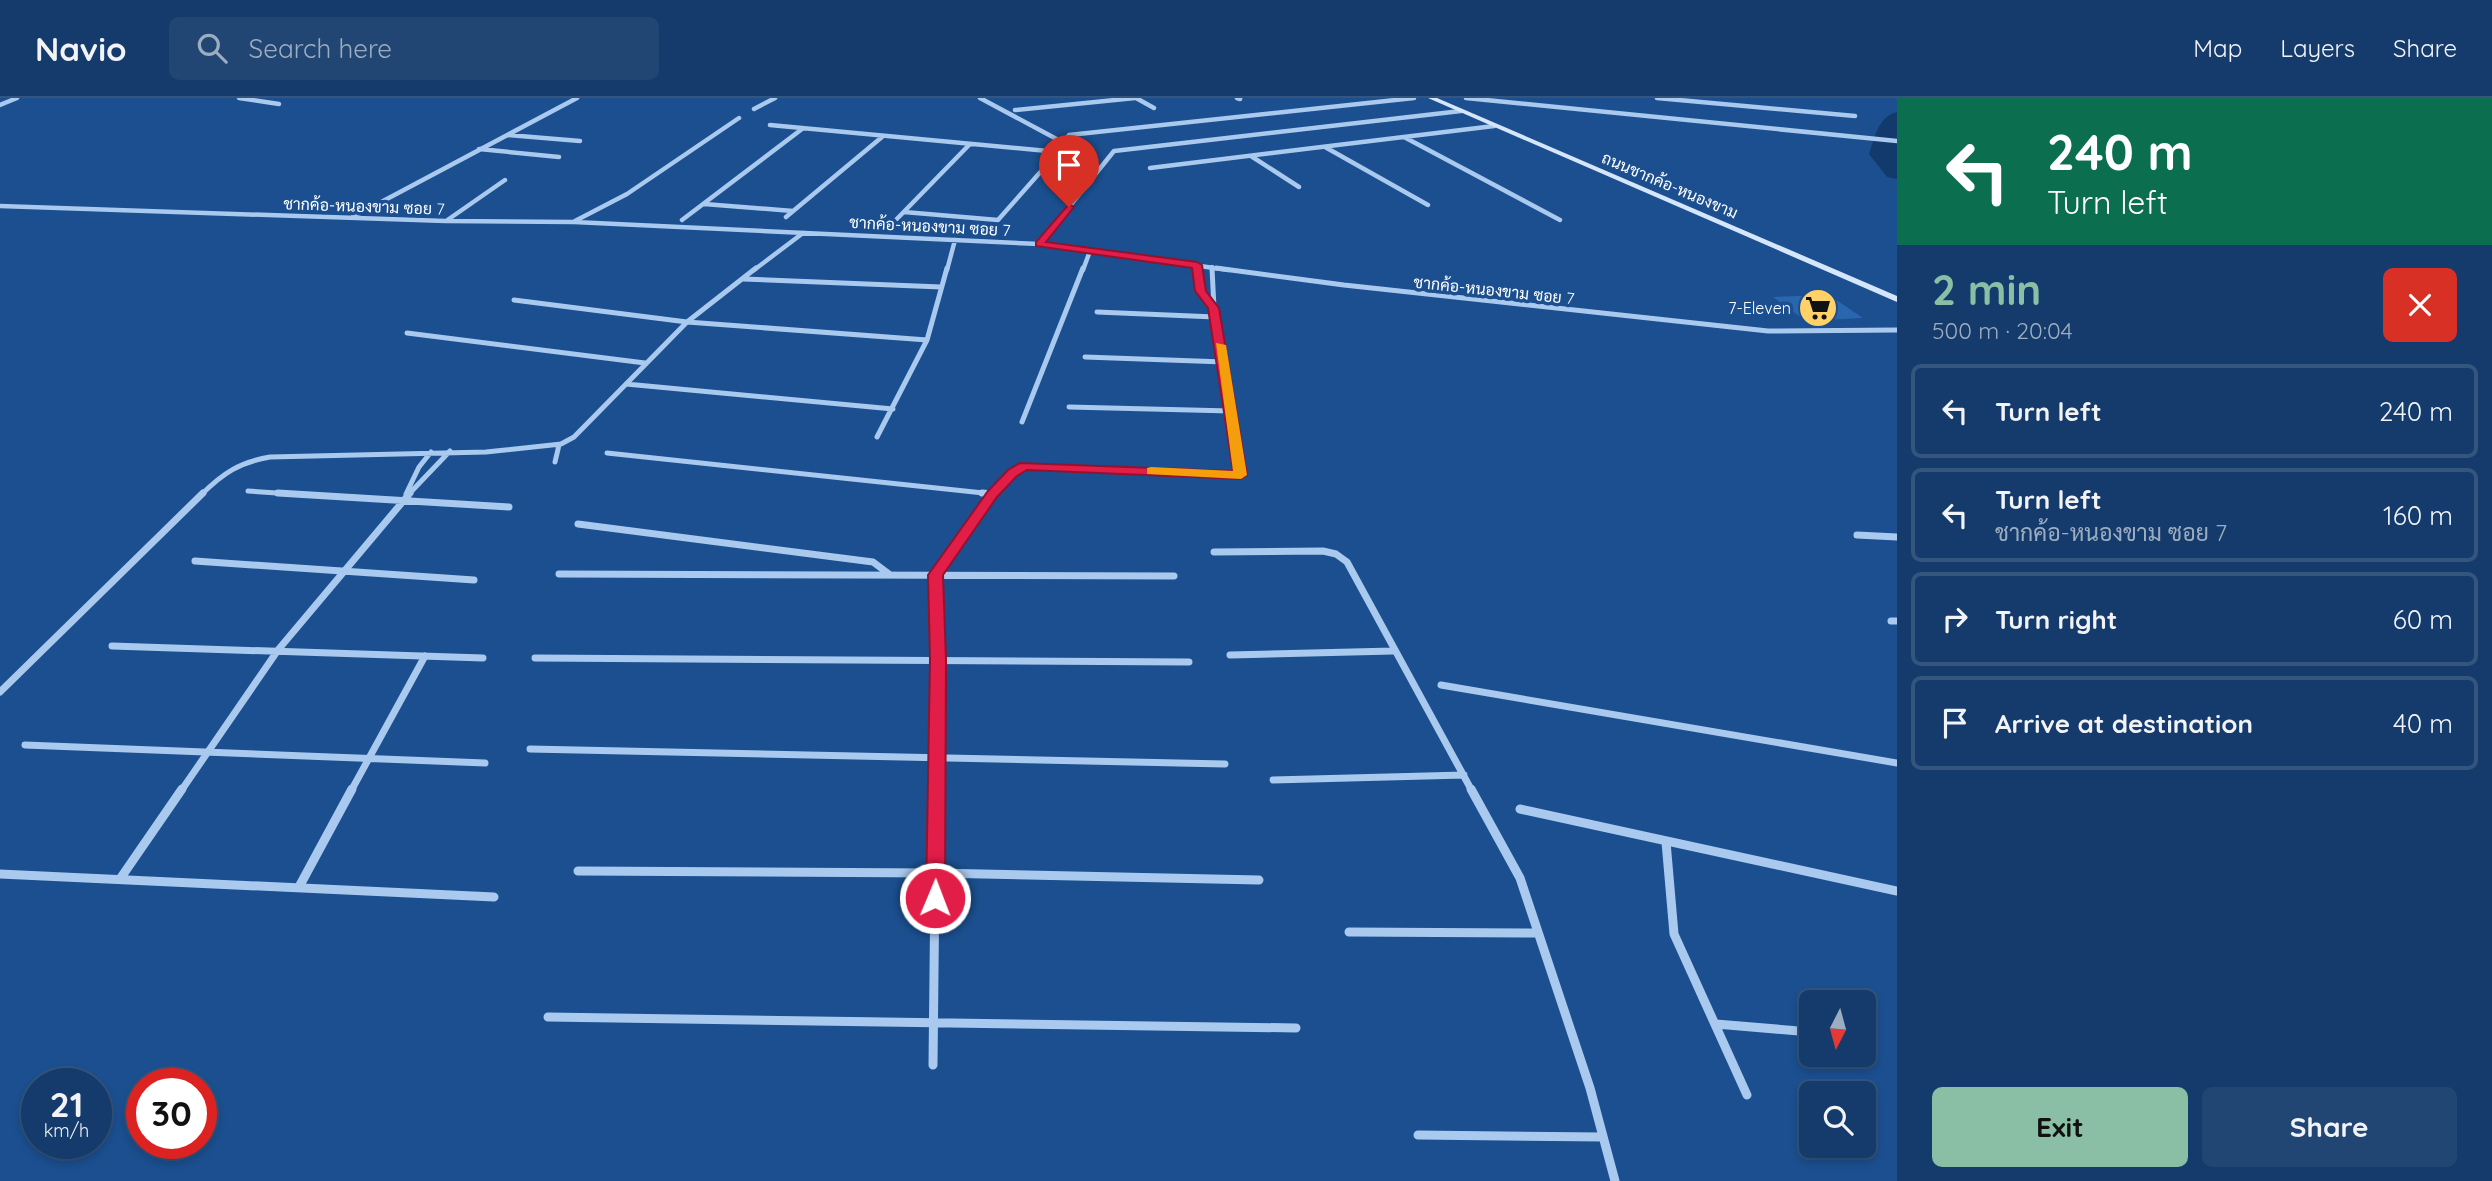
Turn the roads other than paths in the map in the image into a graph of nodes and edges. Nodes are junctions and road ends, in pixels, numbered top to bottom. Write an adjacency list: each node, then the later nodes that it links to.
1 (17, 98): 13 (street)
2 (239, 98): 12 (street)
3 (576, 98): 24 (street)
4 (775, 98): 16 (street)
5 (980, 98): 29 (street)
6 (1135, 98): 15 (street); 17 (street)
7 (1415, 98): 29 (street)
8 (1432, 98): 18 (street, ถนนชากค้อ-หนองขาม)
9 (1466, 98): 28 (street)
10 (1657, 98): 14 (street)
11 (1752, 98): 14 (street)
12 (279, 104)
13 (0, 106)
14 (1756, 107): 19 (street)
15 (1154, 108)
16 (754, 109)
17 (1015, 110)
18 (1461, 111): 22 (street, ถนนชากค้อ-หนองขาม); 53 (street)
19 (1855, 116)
20 (739, 118): 49 (street)
21 (770, 125): 23 (street)
22 (1494, 126): 26 (street); 59 (street, ถนนชากค้อ-หนองขาม)
23 (802, 129): 25 (street); 39 (street)
24 (506, 135): 27 (street); 32 (street)
25 (882, 137): 30 (street); 42 (street)
26 (1403, 137): 31 (street); 47 (street)
27 (580, 141)
28 (1897, 141)
29 (1064, 143): 33 (street)
30 (969, 145): 33 (street); 43 (street)
31 (1324, 147): 34 (street); 40 (street)
32 (479, 149): 35 (street); 45 (street)
33 (1058, 152): 43 (street)
34 (1251, 156): 36 (street); 38 (street)
35 (559, 157)
36 (1150, 168)
37 (505, 180): 48 (street)
38 (1300, 187)
39 (703, 204): 42 (street); 46 (street)
40 (1428, 205)
41 (0, 206): 45 (street, ชากค้อ-หนองขาม ซอย 7)
42 (794, 211): 44 (street)
43 (904, 212): 50 (street)
44 (786, 217)
45 (352, 218): 48 (street, ชากค้อ-หนองขาม ซอย 7)
46 (682, 220)
47 (1560, 220)
48 (445, 221): 49 (street, ชากค้อ-หนองขาม ซอย 7)
49 (574, 222): 51 (street, ชากค้อ-หนองขาม ซอย 7)
50 (890, 226)
51 (804, 233): 52 (street, ชากค้อ-หนองขาม ซอย 7); 57 (street)
52 (955, 240): 53 (street, ชากค้อ-หนองขาม ซอย 7); 58 (street)
53 (1039, 244): 54 (street, ชากค้อ-หนองขาม ซอย 7)
54 (1090, 251): 55 (street, ชากค้อ-หนองขาม ซอย 7); 75 (street)
55 (1197, 265): 56 (street, ชากค้อ-หนองขาม ซอย 7); 61 (street)
56 (1212, 267): 61 (street); 65 (street, ชากค้อ-หนองขาม ซอย 7)
57 (743, 279): 58 (street); 64 (street)
58 (941, 287): 67 (street)
59 (1897, 299)
60 (514, 300): 64 (street)
61 (1214, 308): 63 (street)
62 (1097, 312): 63 (street)
63 (1215, 317): 69 (street)
64 (687, 322): 67 (street); 70 (street)
65 (1897, 330)
66 (407, 333): 70 (street)
67 (926, 340): 73 (street)
68 (1085, 357): 69 (street)
69 (1223, 362): 74 (street)
70 (645, 363): 71 (street)
71 (626, 384): 73 (street); 77 (street)
72 (1069, 407): 74 (street)
73 (893, 409): 76 (street)
74 (1231, 411): 83 (street)
75 (1022, 422)
76 (877, 438)
77 (559, 445): 78 (street); 81 (street)
78 (450, 451): 79 (street); 84 (street)
79 (431, 453): 84 (street); 107 (street)
80 (607, 453): 83 (street)
81 (555, 462)
82 (248, 491): 84 (street)
83 (993, 494): 94 (street)
84 (402, 501): 85 (street); 91 (street)
85 (509, 507)
86 (578, 523): 93 (street)
87 (1857, 535): 88 (street)
88 (1897, 537)
89 (1214, 552): 99 (street)
90 (195, 561): 91 (street)
91 (345, 570): 96 (street); 98 (street)
92 (559, 574): 93 (street)
93 (890, 575): 94 (street)
94 (936, 575): 95 (street); 104 (street)
95 (1174, 576)
96 (474, 580)
97 (113, 646): 98 (street)
98 (278, 650): 101 (street); 110 (street)
99 (1393, 650): 100 (street); 116 (street)
100 (1230, 655)
101 (425, 656): 102 (street); 112 (street)
102 (483, 658)
103 (535, 658): 104 (street)
104 (938, 659): 105 (street); 111 (street)
105 (1189, 662)
106 (1441, 685): 115 (street)
107 (0, 692)
108 (25, 745): 110 (street)
109 (530, 749): 111 (street)
110 (210, 751): 112 (street); 123 (street)
111 (937, 757): 114 (street); 121 (street)
112 (369, 758): 113 (street); 125 (street)
113 (485, 762)
114 (1225, 764)
115 (1897, 764)
116 (1464, 775): 117 (street); 129 (street)
117 (1273, 780)
118 (1520, 809): 119 (street)
119 (1666, 842): 126 (street); 132 (street)
120 (578, 871): 121 (street)
121 (936, 873): 124 (street); 131 (street)
122 (0, 874): 123 (street)
123 (120, 879): 125 (street)
124 (1259, 880)
125 (299, 887): 127 (street)
126 (1897, 891)
127 (494, 897)
128 (1349, 932): 129 (street)
129 (1538, 933): 138 (street)
130 (548, 1017): 131 (street)
131 (934, 1021): 133 (street); 135 (street)
132 (1716, 1024): 134 (street); 136 (street)
133 (1296, 1028)
134 (1799, 1031)
135 (933, 1065)
136 (1747, 1095)
137 (1418, 1135): 138 (street)
138 (1603, 1137): 139 (street)
139 (1615, 1181)

